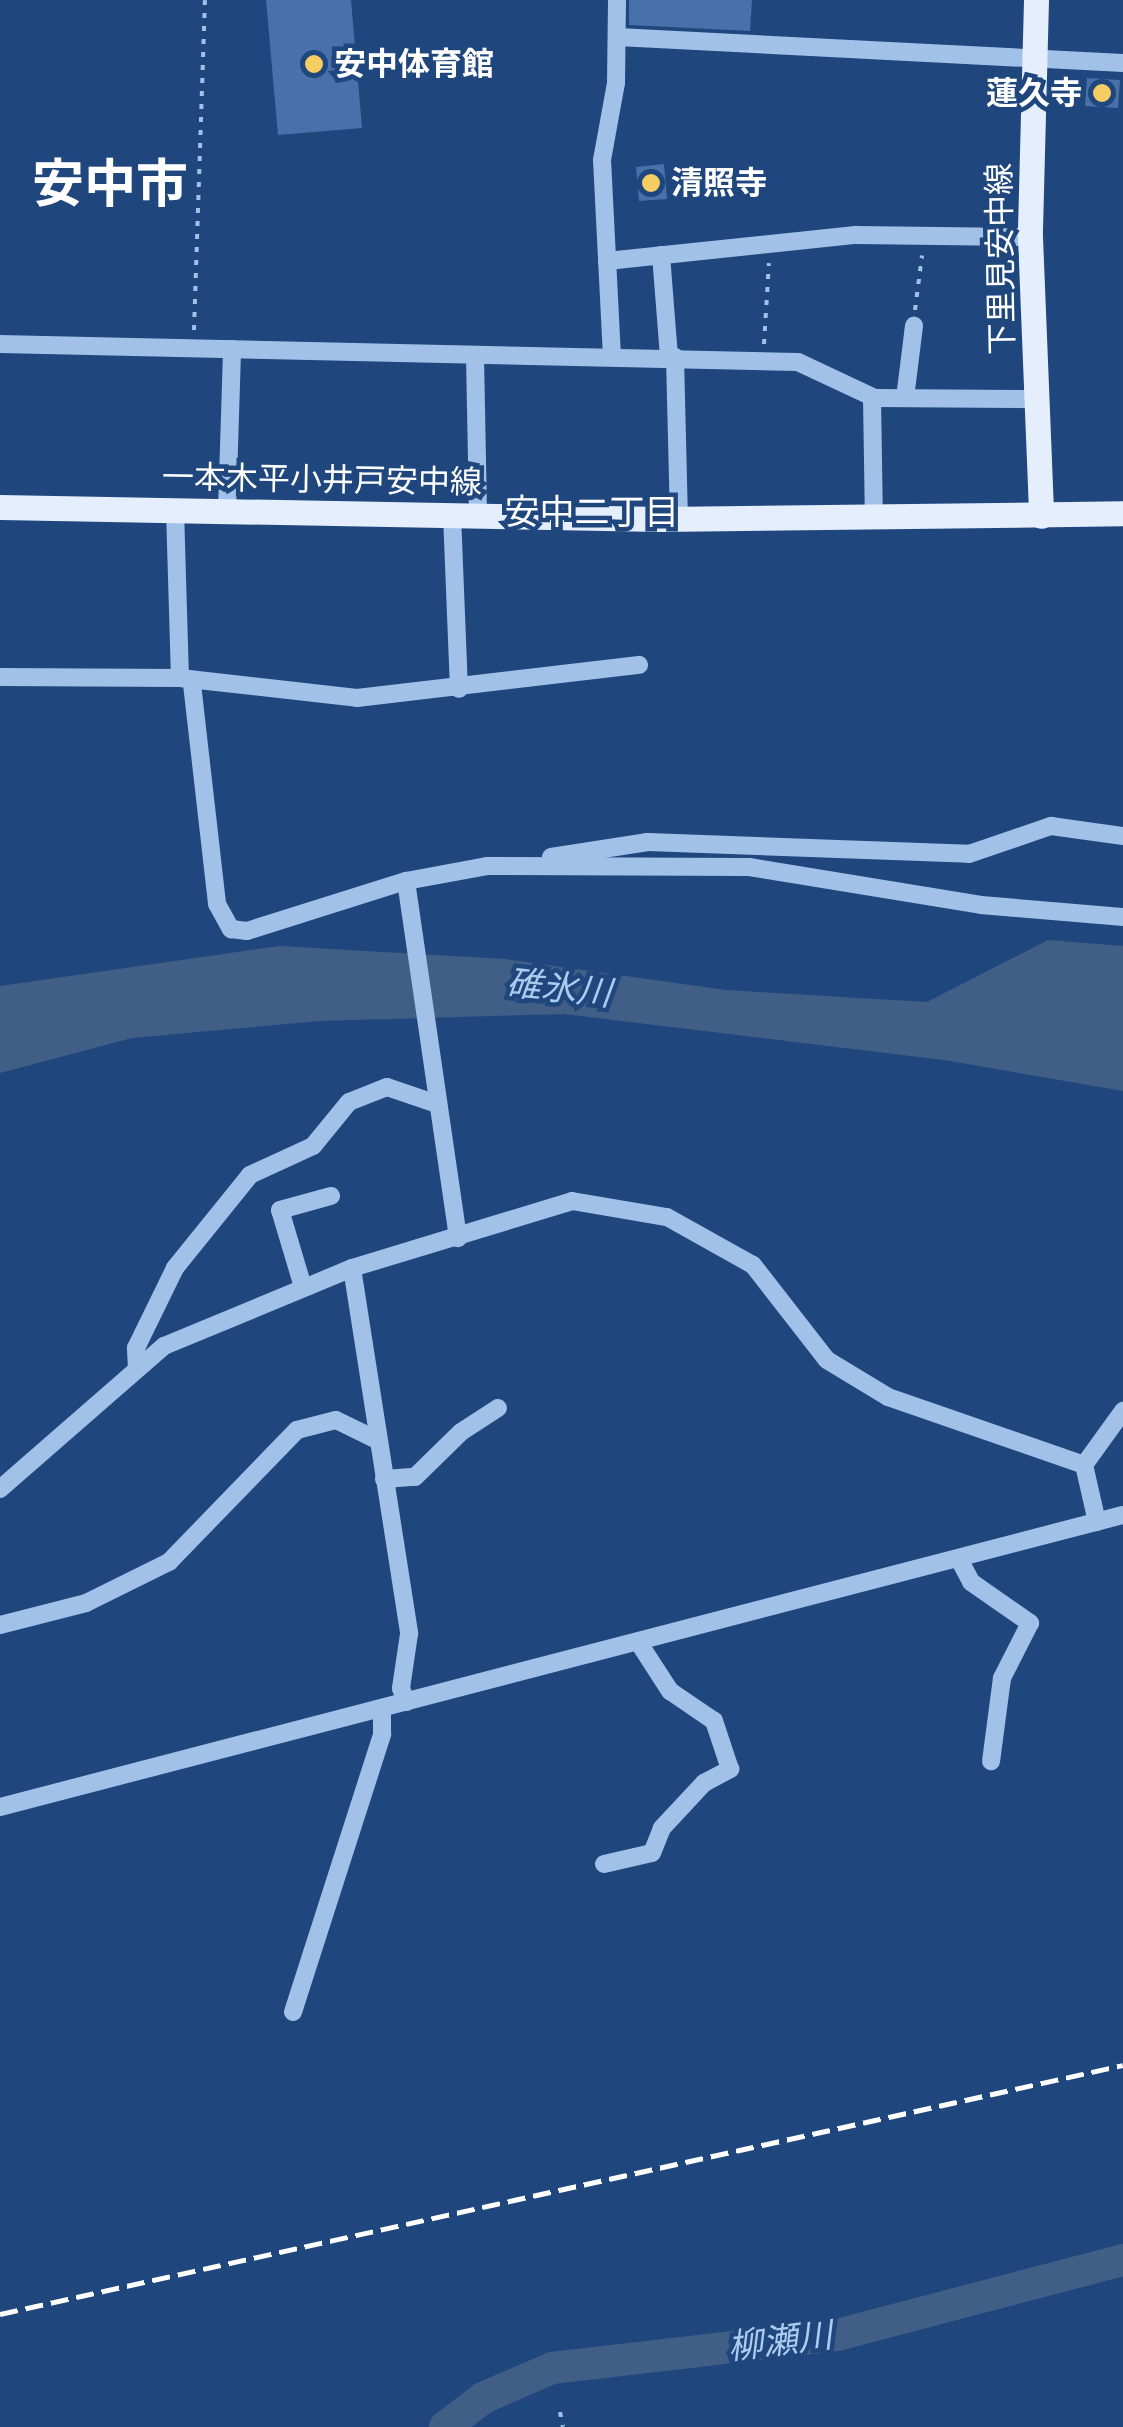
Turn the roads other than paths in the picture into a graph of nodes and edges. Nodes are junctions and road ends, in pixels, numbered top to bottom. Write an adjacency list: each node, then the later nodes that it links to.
1 (617, 0): 3 (street)
2 (1036, 0): 4 (main road, 下里見安中線)
3 (618, 37): 4 (street); 8 (street)
4 (1032, 56): 5 (street); 6 (main road, 下里見安中線)
5 (1123, 62)
6 (1030, 237): 7 (street); 17 (main road, 下里見安中線)
7 (661, 255): 8 (street); 13 (street)
8 (607, 261): 14 (street)
9 (914, 326): 16 (street)
10 (0, 344): 11 (street)
11 (232, 349): 12 (street); 20 (street)
12 (475, 356): 14 (street); 22 (street)
13 (672, 356): 14 (street); 15 (street); 24 (street)
14 (612, 357)
15 (872, 396): 16 (street); 25 (street)
16 (905, 398): 17 (street)
17 (1036, 399): 23 (main road, 下里見安中線)
18 (0, 507): 19 (main road, 一本木平小井戸安中線)
19 (175, 510): 20 (main road, 一本木平小井戸安中線); 28 (street)
20 (227, 510): 22 (main road, 一本木平小井戸安中線)
21 (1123, 513): 23 (main road, 一本木平小井戸安中線)
22 (465, 515): 24 (main road, 一本木平小井戸安中線); 29 (street)
23 (1042, 516): 25 (main road, 一本木平小井戸安中線)
24 (679, 519): 25 (main road, 一本木平小井戸安中線)
25 (874, 519)
26 (638, 665): 29 (street)
27 (0, 676): 28 (street)
28 (186, 681): 29 (street); 32 (street)
29 (458, 689)
30 (1123, 836): 31 (street)
31 (541, 866): 32 (street); 33 (street)
32 (407, 888): 34 (street)
33 (1123, 917)
34 (436, 1098): 36 (street); 39 (street)
35 (331, 1196): 38 (street)
36 (458, 1238): 37 (street); 43 (street)
37 (352, 1268): 38 (street); 42 (street)
38 (304, 1286): 39 (street)
39 (137, 1369): 45 (street)
40 (498, 1408): 44 (street)
41 (1123, 1411): 43 (street)
42 (376, 1440): 44 (street); 49 (street)
43 (1084, 1465): 47 (street)
44 (384, 1479): 51 (street)
45 (0, 1489)
46 (1123, 1515): 47 (street)
47 (1097, 1522): 48 (street)
48 (958, 1559): 50 (street); 53 (street)
49 (0, 1624)
50 (639, 1643): 51 (street); 55 (street)
51 (406, 1702): 52 (street)
52 (382, 1708): 54 (street); 56 (street)
53 (991, 1761)
54 (0, 1807)
55 (604, 1864)
56 (293, 2012)

